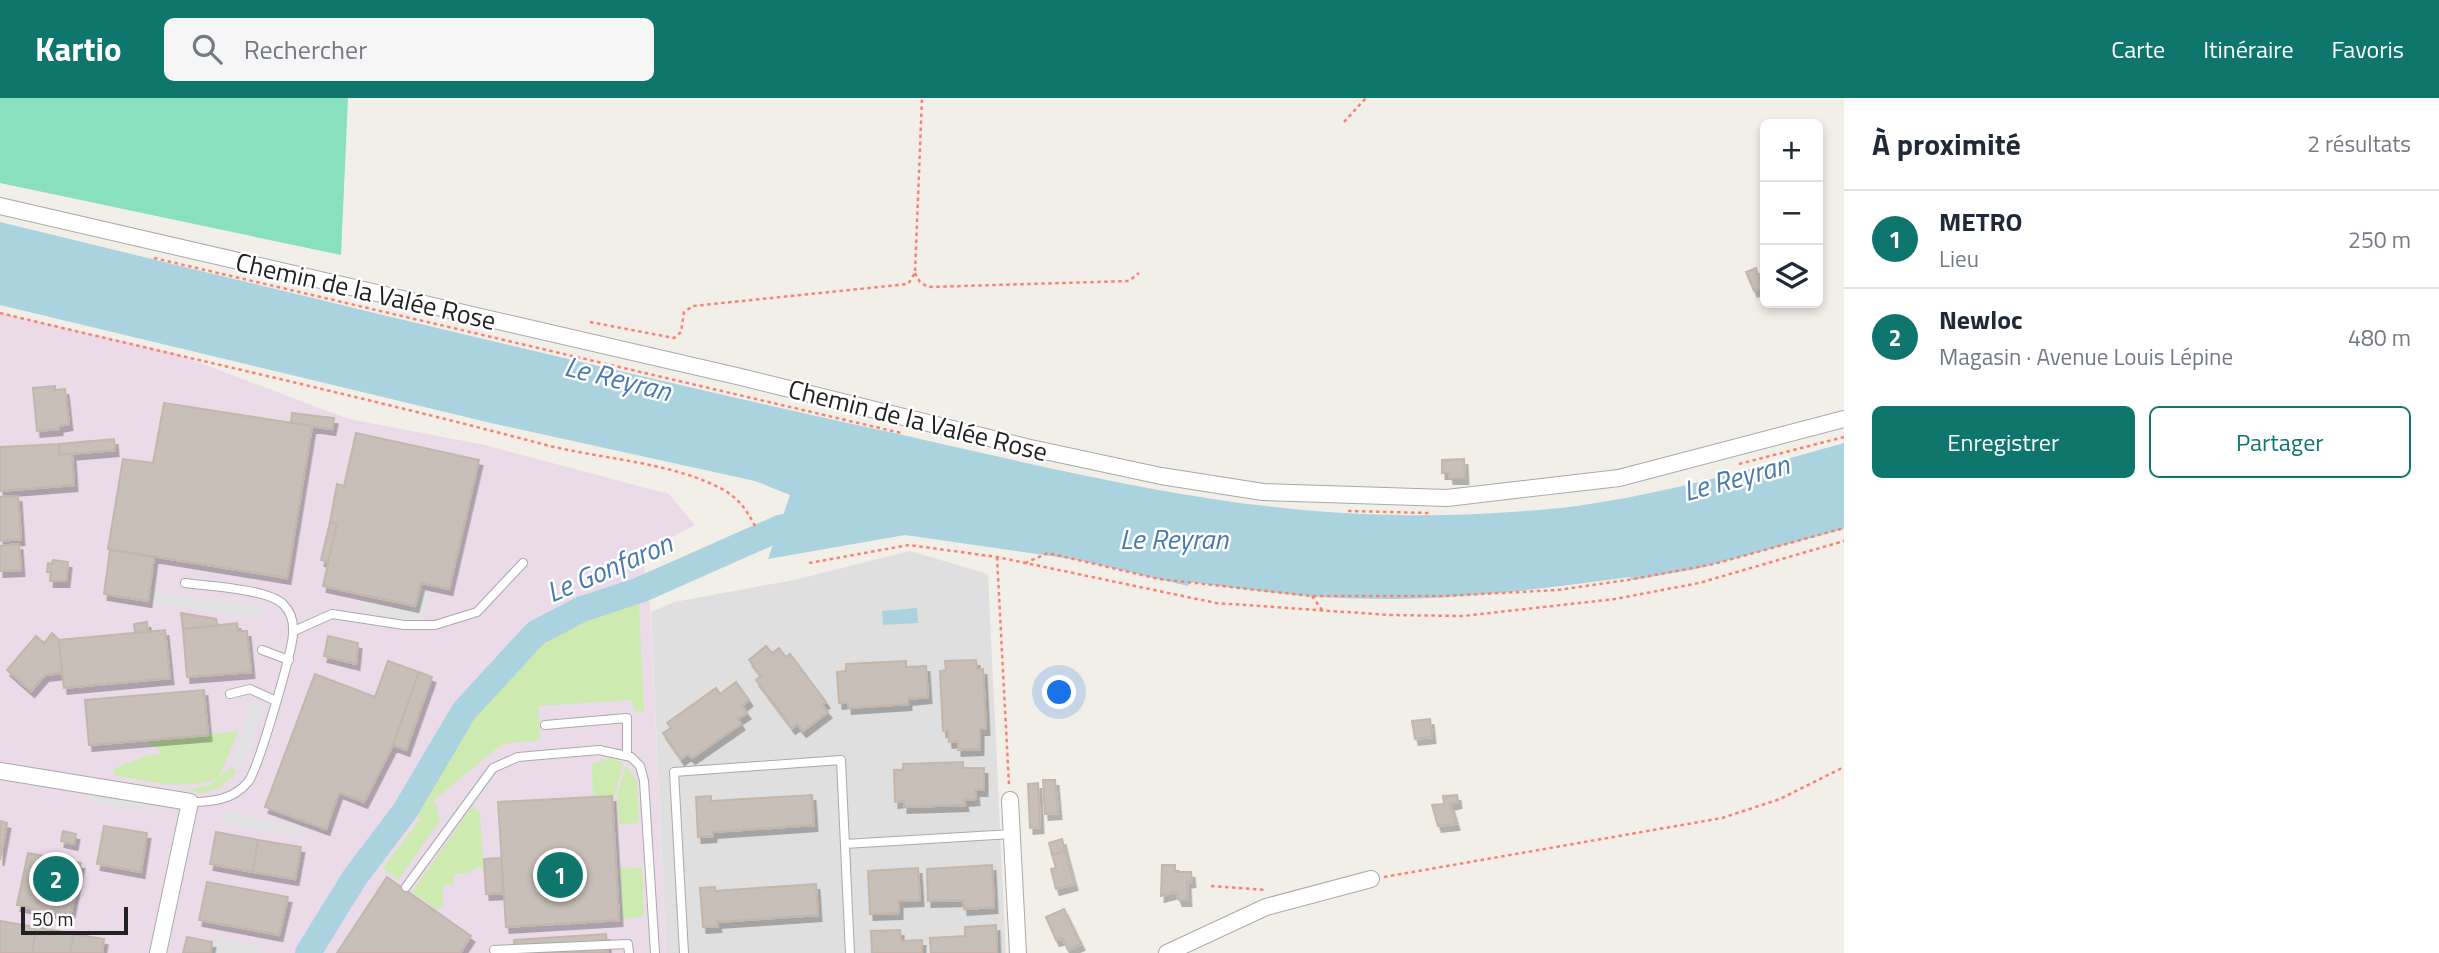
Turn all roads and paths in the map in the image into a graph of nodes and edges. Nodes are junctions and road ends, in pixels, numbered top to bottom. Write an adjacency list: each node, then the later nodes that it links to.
1 (922, 98): 5 (path)
2 (1366, 98): 3 (path)
3 (1344, 122)
4 (0, 206): 9 (street, Chemin de la Valée Rose)
5 (915, 273): 6 (path); 8 (path)
6 (1139, 273)
7 (0, 313): 10 (path)
8 (590, 322)
9 (1844, 419)
10 (755, 526)
11 (1844, 528): 18 (path)
12 (1844, 541): 19 (path)
13 (997, 557): 15 (path); 16 (path); 29 (path)
14 (523, 563): 20 (lane)
15 (808, 563)
16 (1025, 563): 18 (path); 19 (path)
17 (185, 583): 20 (lane)
18 (1311, 596): 19 (path)
19 (1322, 610)
20 (294, 631): 22 (lane)
21 (262, 650): 22 (lane)
22 (289, 660): 24 (lane)
23 (230, 694): 24 (lane)
24 (276, 701): 30 (lane)
25 (545, 725): 26 (lane)
26 (627, 756): 35 (lane); 40 (lane)
27 (1844, 767): 33 (path)
28 (0, 771): 30 (street)
29 (1010, 800): 31 (street)
30 (190, 802): 38 (street)
31 (1012, 834): 32 (lane); 43 (street)
32 (845, 844): 41 (lane); 42 (lane)
33 (1371, 879): 44 (street)
34 (1211, 886): 36 (path)
35 (407, 887)
36 (1278, 891)
37 (494, 952): 39 (lane)
38 (158, 953)
39 (629, 953)
40 (655, 953)
41 (684, 953)
42 (850, 953)
43 (1018, 953)
44 (1167, 953)

